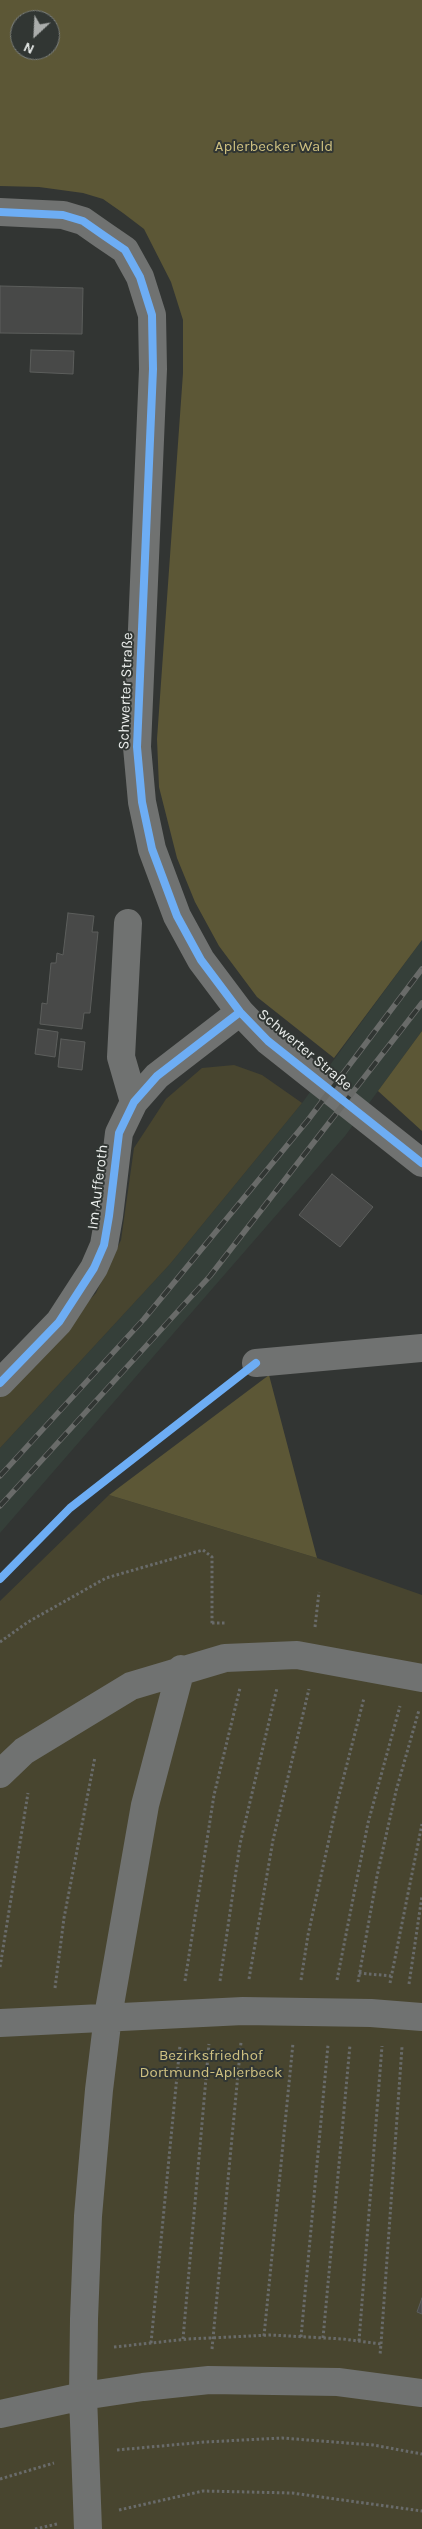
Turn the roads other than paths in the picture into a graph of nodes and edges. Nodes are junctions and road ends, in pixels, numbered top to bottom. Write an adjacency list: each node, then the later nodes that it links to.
1 (0, 212): 3 (street, Schwerter Straße)
2 (128, 923): 4 (street)
3 (240, 1012): 4 (street, Im Aufferoth); 5 (street, Schwerter Straße)
4 (134, 1102): 8 (street, Im Aufferoth)
5 (422, 1163)
6 (422, 1348): 7 (street)
7 (256, 1364)
8 (0, 1383)
9 (181, 1670): 10 (street); 11 (street); 12 (street)
10 (416, 1677)
11 (0, 1774)
12 (108, 2016): 13 (street); 14 (street); 16 (street)
13 (404, 2016)
14 (0, 2023)
15 (422, 2393): 16 (street)
16 (83, 2396): 17 (street); 18 (street)
17 (0, 2414)
18 (88, 2523)

